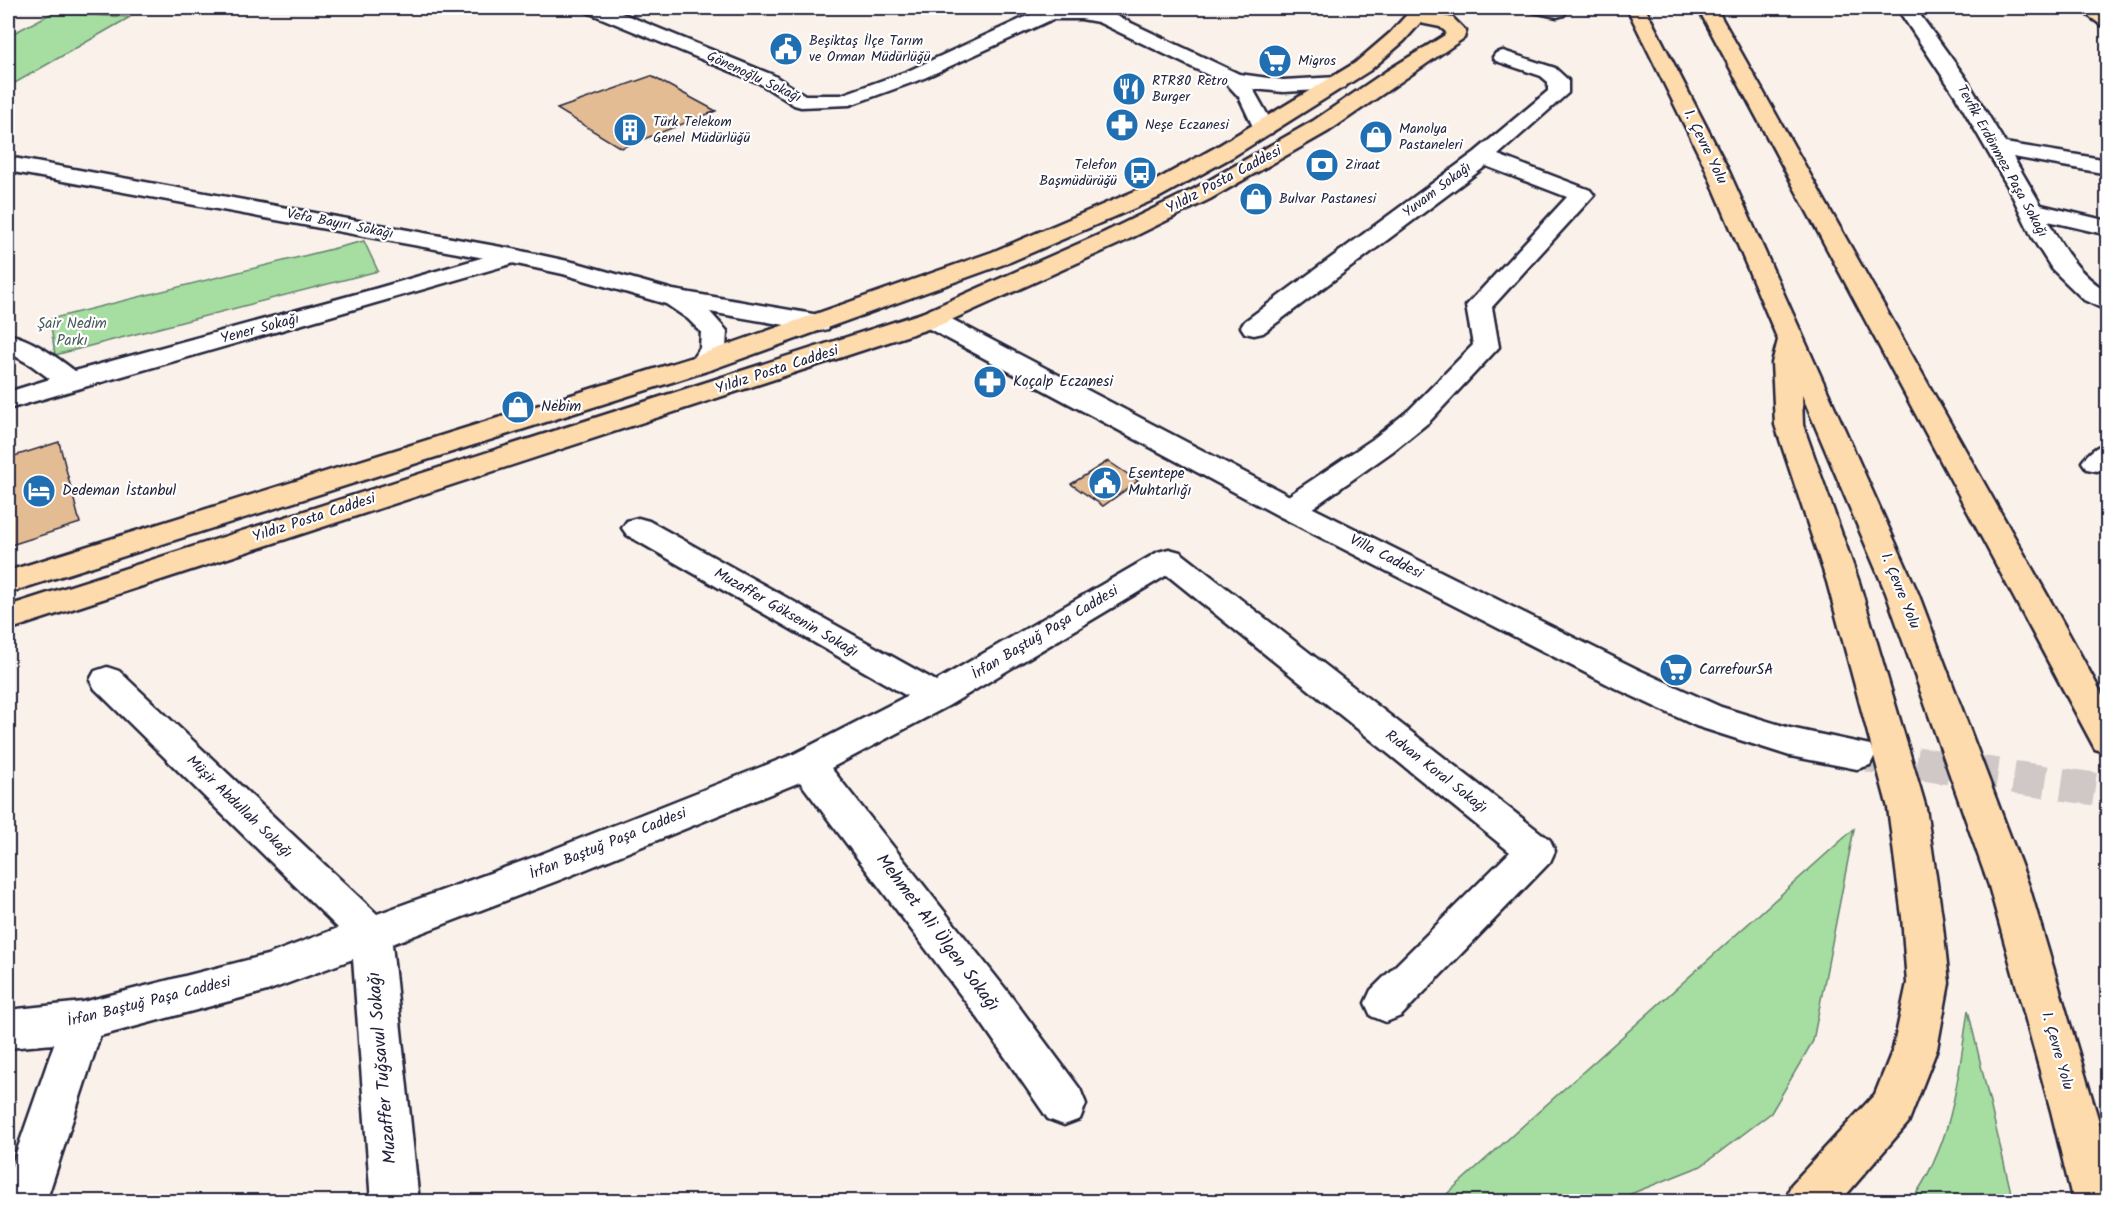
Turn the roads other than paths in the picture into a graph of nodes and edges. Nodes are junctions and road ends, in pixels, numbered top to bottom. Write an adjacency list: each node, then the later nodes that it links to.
1 (594, 8): 8 (street, Gönenoğlu Sokağı)
2 (1540, 8): 3 (street)
3 (1557, 8)
4 (1636, 8): 30 (main road, 1. Çevre Yolu)
5 (1707, 8): 40 (main road)
6 (1906, 8): 16 (street, Tevfik Erdönmez Paşa Sokağı)
7 (2087, 8): 11 (main road)
8 (1051, 10): 9 (street)
9 (1098, 12): 13 (street)
10 (1420, 12): 14 (main road, Yıldız Posta Caddesi); 26 (main road, Yıldız Posta Caddesi)
11 (2108, 21)
12 (1503, 57): 17 (street, Yuvam Sokağı)
13 (1234, 80): 14 (street); 15 (street)
14 (1338, 83): 15 (main road, Yıldız Posta Caddesi)
15 (1264, 128): 23 (main road, Yıldız Posta Caddesi)
16 (1997, 148): 19 (street); 20 (street, Tevfik Erdönmez Paşa Sokağı)
17 (1483, 157): 28 (street, Yuvam Sokağı); 35 (street)
18 (8, 164): 22 (street, Vefa Bayırı Sokağı)
19 (2108, 167)
20 (2031, 210): 21 (street); 25 (street, Tevfik Erdönmez Paşa Sokağı)
21 (2108, 228)
22 (512, 256): 24 (street, Vefa Bayırı Sokağı); 33 (street, Yener Sokağı)
23 (1001, 256): 26 (main road); 27 (main road, Yıldız Posta Caddesi)
24 (670, 297): 27 (street); 32 (street)
25 (2096, 297): 29 (street, Tevfik Erdönmez Paşa Sokağı)
26 (931, 320): 27 (main road); 35 (street, Villa Caddesi); 39 (main road, Yıldız Posta Caddesi)
27 (819, 323): 32 (main road, Yıldız Posta Caddesi)
28 (1254, 327)
29 (2108, 328)
30 (1790, 338): 54 (main road); 55 (main road, 1. Çevre Yolu)
31 (8, 342): 33 (street)
32 (704, 363): 38 (main road, Yıldız Posta Caddesi)
33 (70, 380): 34 (street, Yener Sokağı)
34 (8, 401)
35 (1290, 509): 45 (street, Villa Caddesi)
36 (638, 528): 43 (street, Muzaffer Göksenin Sokağı)
37 (1169, 560): 43 (street, İrfan Baştuğ Paşa Caddesi); 48 (street, Rıdvan Koral Sokağı)
38 (8, 582)
39 (8, 618)
40 (2046, 623): 42 (main road); 44 (main road)
41 (107, 680): 47 (street, Müşir Abdullah Sokağı)
42 (2108, 693)
43 (936, 697): 46 (street, İrfan Baştuğ Paşa Caddesi)
44 (2108, 739)
45 (1857, 755)
46 (807, 764): 47 (street, İrfan Baştuğ Paşa Caddesi); 51 (street, Mehmet Ali Ülgen Sokağı)
47 (371, 934): 49 (street, İrfan Baştuğ Paşa Caddesi); 53 (street, Muzaffer Tuğsavul Sokağı)
48 (1386, 1003)
49 (83, 1021): 50 (street, İrfan Baştuğ Paşa Caddesi); 52 (street)
50 (8, 1029)
51 (1064, 1104)
52 (22, 1202)
53 (395, 1202)
54 (1809, 1202)
55 (2097, 1202)

